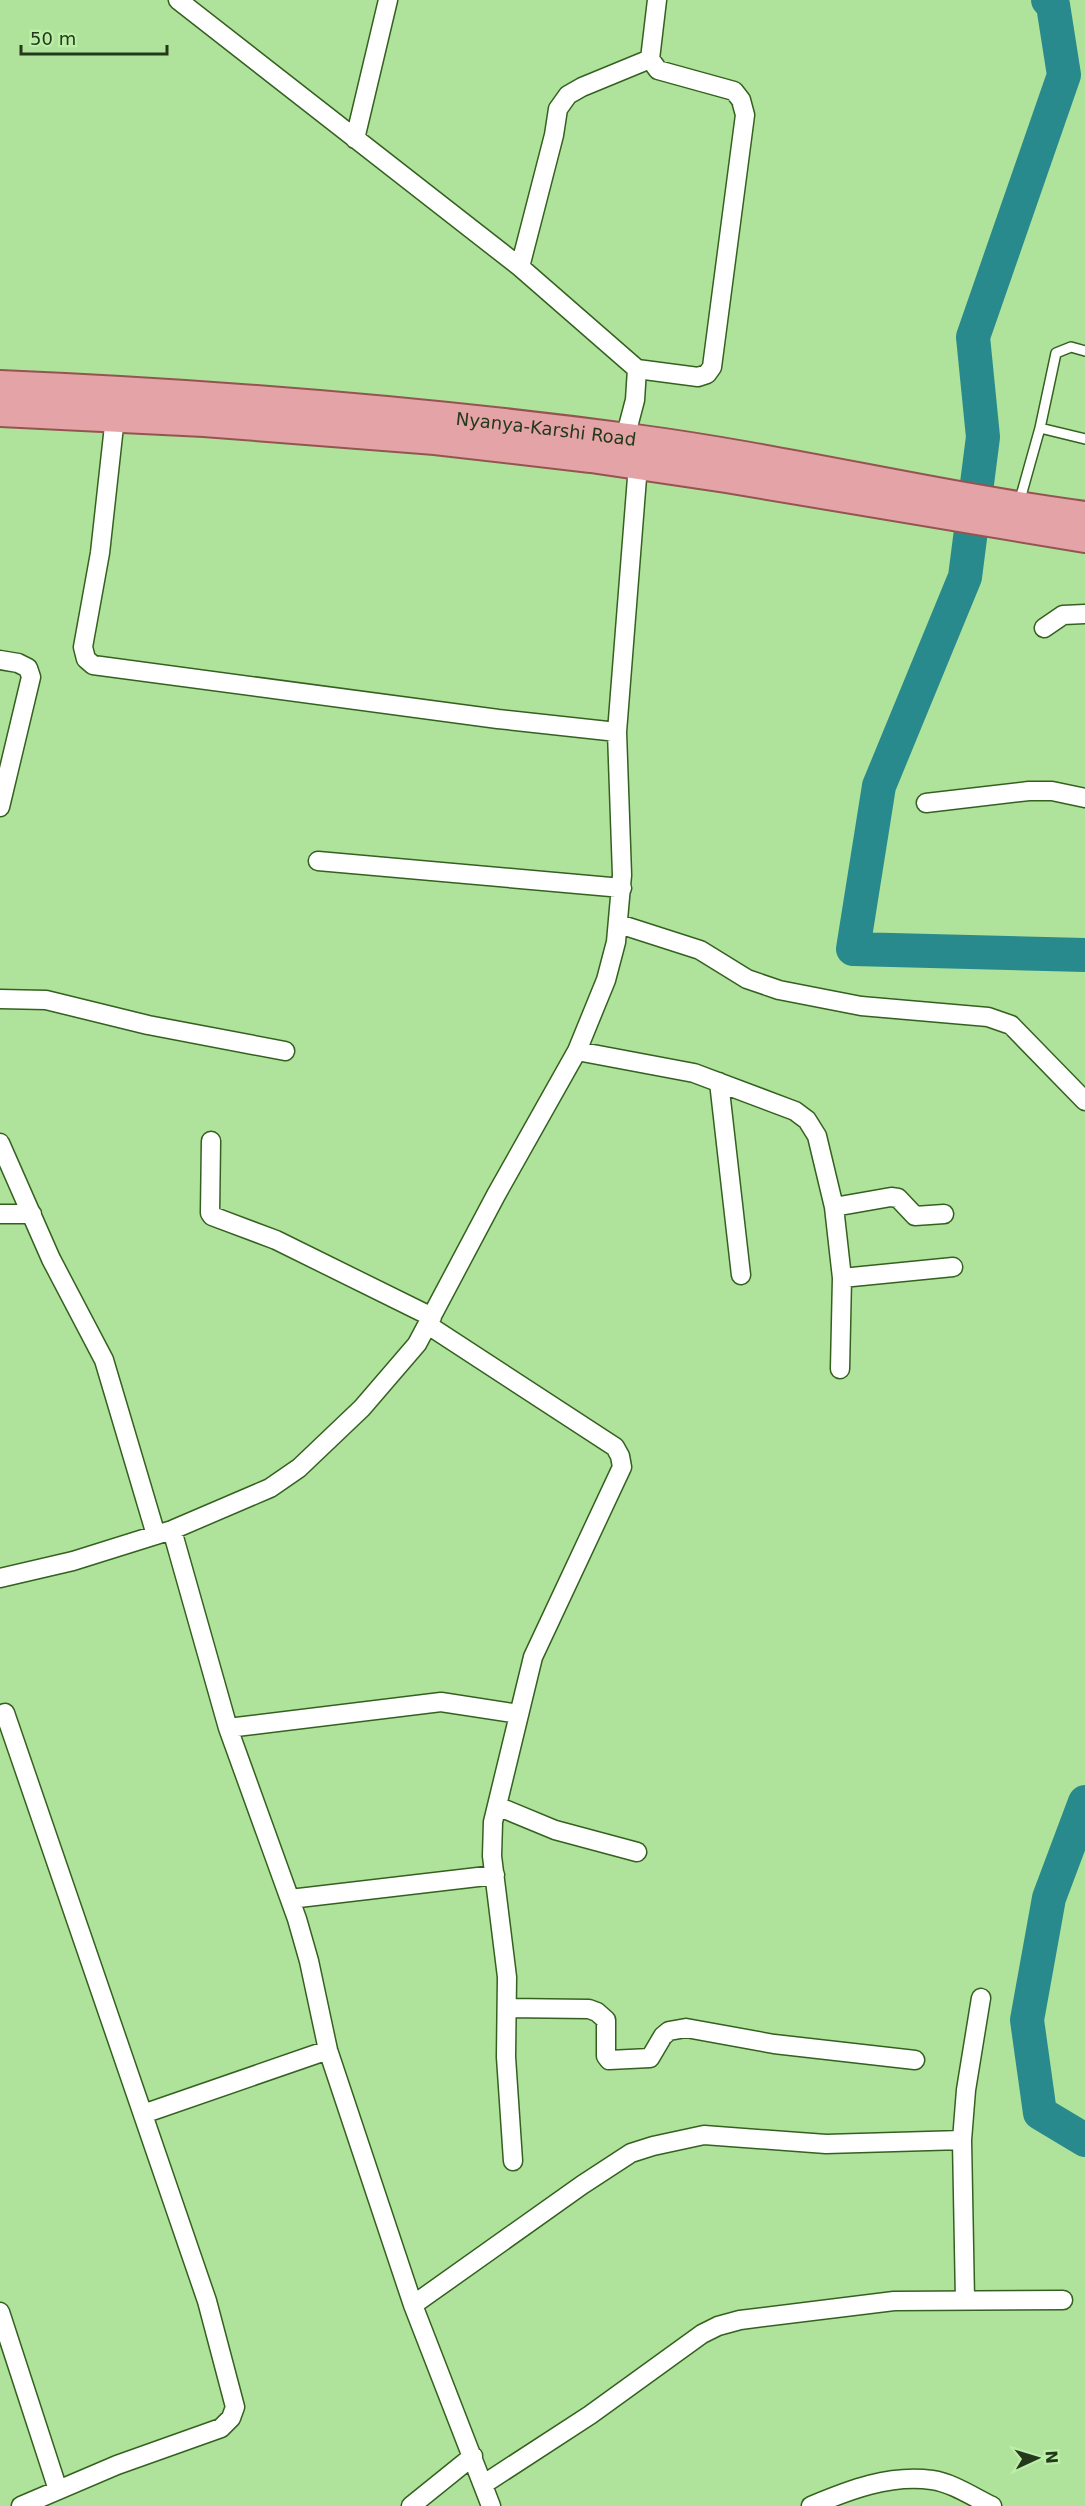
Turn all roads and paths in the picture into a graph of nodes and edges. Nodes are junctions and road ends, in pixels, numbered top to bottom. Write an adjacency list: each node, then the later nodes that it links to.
1 (178, 0): 4 (street)
2 (388, 0): 6 (street)
3 (657, 0): 5 (street)
4 (196, 6): 6 (street)
5 (650, 59): 7 (street); 9 (street)
6 (355, 139): 7 (street)
7 (520, 267): 9 (street)
8 (1085, 351): 13 (lane)
9 (638, 369): 14 (street)
10 (0, 385): 14 (main road, Nyanya-Karshi Road)
11 (0, 412): 12 (main road, Nyanya-Karshi Road)
12 (115, 417): 16 (main road, Nyanya-Karshi Road); 23 (street)
13 (1040, 428): 15 (lane); 17 (lane)
14 (625, 438): 17 (main road, Nyanya-Karshi Road)
15 (1085, 439)
16 (638, 465): 19 (main road, Nyanya-Karshi Road); 23 (street)
17 (1018, 505): 18 (main road, Nyanya-Karshi Road)
18 (1085, 516)
19 (1085, 538)
20 (1085, 614): 21 (street)
21 (1044, 628)
22 (0, 660): 26 (street)
23 (616, 732): 28 (street)
24 (1085, 798): 25 (street)
25 (926, 803)
26 (0, 807)
27 (318, 861): 28 (street)
28 (622, 888): 29 (street)
29 (619, 924): 32 (street); 34 (street)
30 (0, 999): 31 (street)
31 (285, 1051)
32 (578, 1051): 33 (street); 44 (street)
33 (719, 1082): 37 (street); 42 (street)
34 (1085, 1101)
35 (211, 1141): 44 (street)
36 (0, 1143): 39 (street)
37 (834, 1207): 40 (street); 43 (street)
38 (0, 1214): 39 (street)
39 (32, 1214): 46 (street)
40 (944, 1214)
41 (953, 1267): 43 (street)
42 (741, 1275)
43 (842, 1278): 45 (street)
44 (430, 1321): 46 (street); 49 (street)
45 (840, 1370)
46 (164, 1532): 47 (street); 50 (street)
47 (0, 1578)
48 (5, 1713): 59 (street)
49 (519, 1714): 50 (street); 51 (street)
50 (228, 1728): 54 (street)
51 (496, 1806): 52 (street); 53 (street)
52 (637, 1852)
53 (495, 1875): 54 (street); 56 (street)
54 (290, 1899): 57 (street)
55 (981, 1998): 60 (street)
56 (507, 2008): 58 (street); 61 (street)
57 (328, 2050): 59 (street); 64 (street)
58 (915, 2060)
59 (143, 2114): 68 (street)
60 (962, 2140): 62 (street); 64 (street)
61 (513, 2161)
62 (965, 2300): 63 (street); 67 (street)
63 (1063, 2300)
64 (413, 2305): 66 (street)
65 (0, 2312): 68 (street)
66 (473, 2456): 67 (street); 70 (street)
67 (484, 2484): 71 (street)
68 (58, 2490): 69 (street)
69 (21, 2506)
70 (411, 2506)
71 (491, 2506)
72 (811, 2506): 73 (street)
73 (992, 2506)

